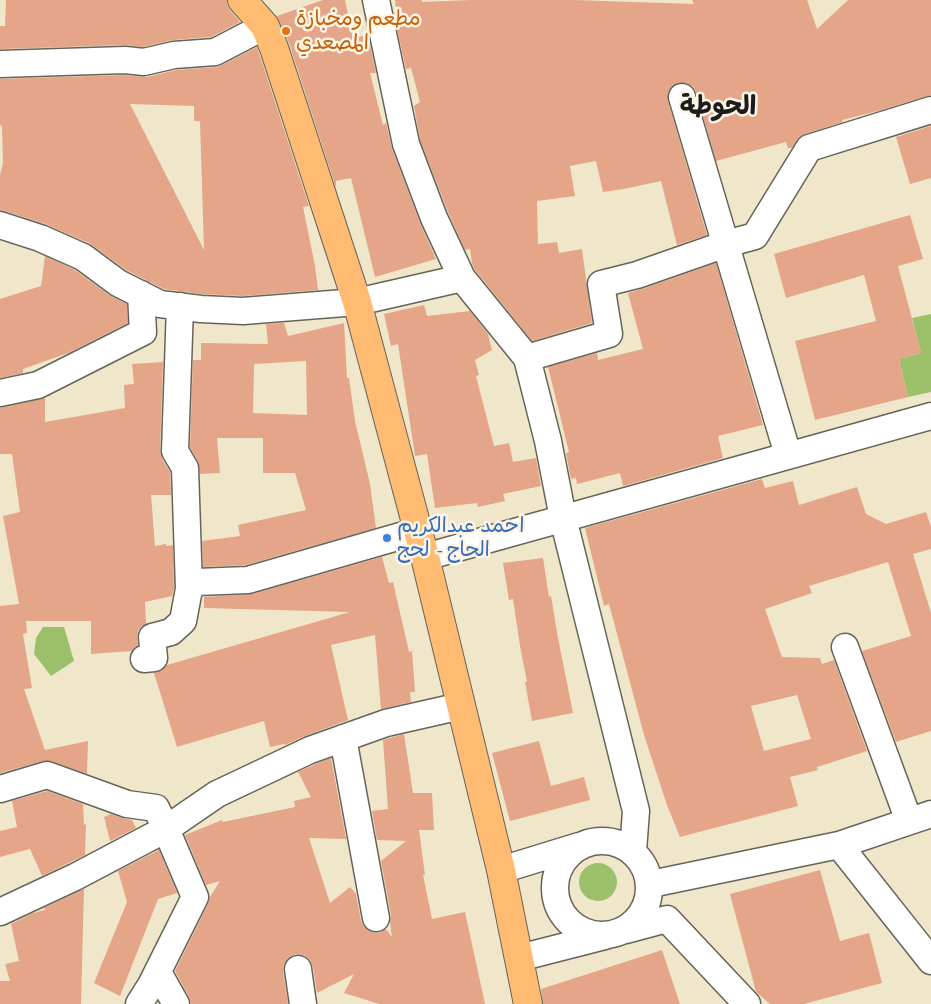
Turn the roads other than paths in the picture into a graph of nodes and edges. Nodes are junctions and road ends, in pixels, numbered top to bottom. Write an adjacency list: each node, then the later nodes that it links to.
1 (242, 0): 3 (main road)
2 (376, 0): 9 (street)
3 (265, 26): 4 (street); 11 (main road)
4 (0, 64)
5 (682, 97): 8 (street)
6 (931, 110): 8 (street)
7 (0, 225): 10 (street)
8 (726, 244): 13 (street); 16 (street)
9 (462, 278): 11 (street); 13 (street)
10 (141, 294): 12 (street); 14 (street)
11 (357, 302): 12 (street); 18 (main road)
12 (180, 306): 20 (street)
13 (527, 358): 17 (street)
14 (0, 393)
15 (931, 416): 16 (street)
16 (788, 455): 17 (street)
17 (563, 518): 19 (street); 30 (street)
18 (418, 531): 19 (main road); 20 (street)
19 (425, 557): 23 (main road)
20 (189, 588): 22 (street)
21 (845, 647): 26 (street)
22 (144, 659)
23 (461, 706): 24 (street); 31 (main road)
24 (344, 738): 27 (street); 34 (street)
25 (0, 789): 27 (street)
26 (920, 818): 28 (street)
27 (166, 829): 33 (street); 39 (street)
28 (840, 845): 32 (street); 37 (street)
29 (580, 846): 30 (street); 31 (street); 35 (street)
30 (633, 851): 32 (street)
31 (501, 870): 36 (main road)
32 (652, 884): 35 (street)
33 (0, 912)
34 (376, 918)
35 (616, 933): 36 (street); 44 (street)
36 (519, 958): 43 (main road)
37 (931, 961)
38 (298, 968): 42 (street)
39 (158, 972): 40 (street); 41 (street)
40 (139, 1004)
41 (176, 1004)
42 (303, 1004)
43 (528, 1004)
44 (747, 1004)

